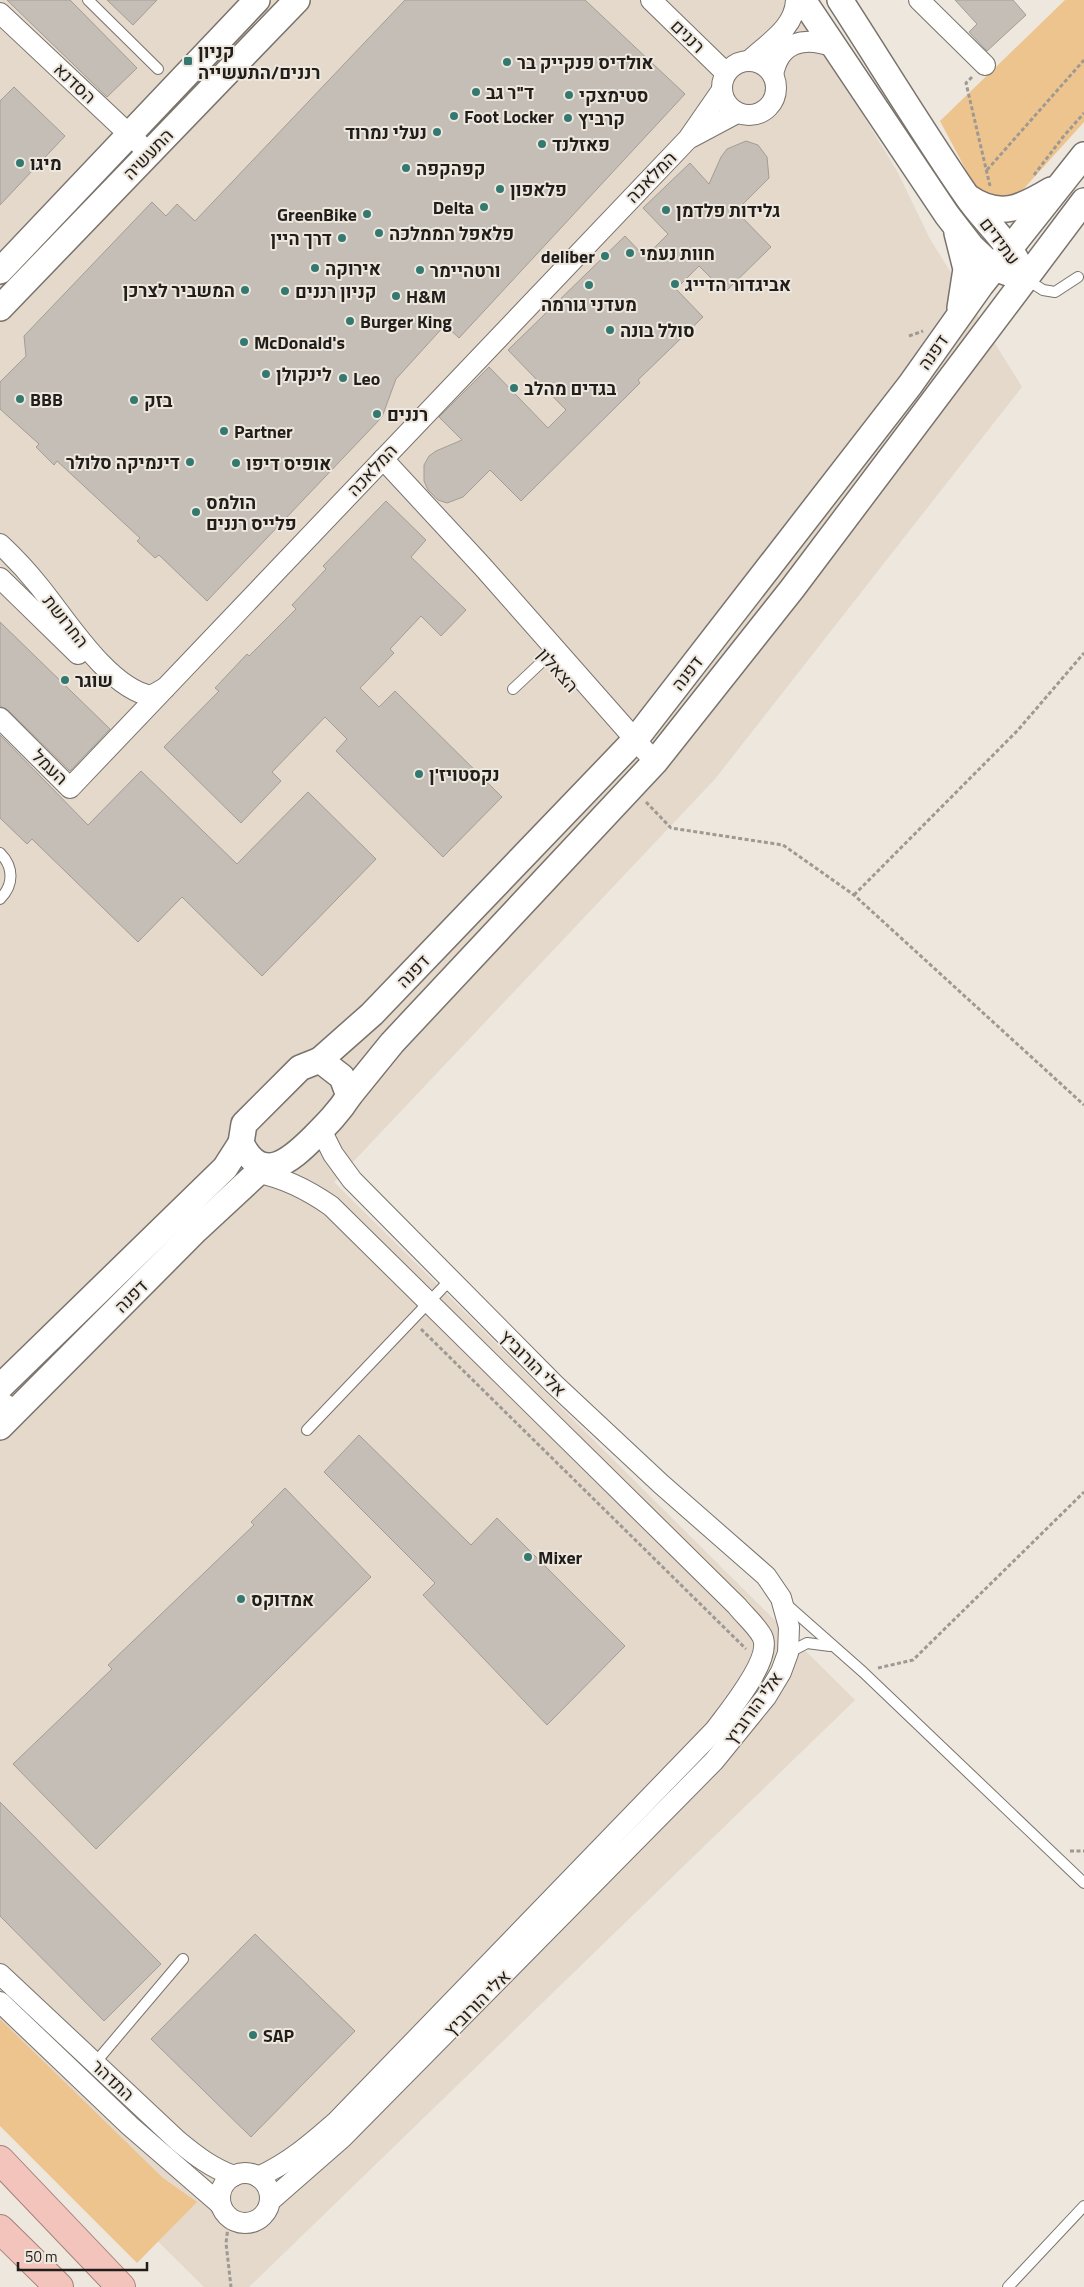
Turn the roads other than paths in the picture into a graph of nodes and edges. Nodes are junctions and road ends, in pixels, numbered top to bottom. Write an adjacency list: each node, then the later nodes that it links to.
1 (88, 0): 13 (lane)
2 (256, 0): 17 (street, התעשיה)
3 (297, 0): 19 (street, התעשיה)
4 (650, 0): 15 (street, רננים)
5 (796, 0): 11 (street)
6 (803, 0): 10 (street, עתידים)
7 (840, 0): 22 (street, עתידים)
8 (919, 0): 12 (street)
9 (0, 13): 17 (street, הסדנא)
10 (834, 47): 14 (street); 24 (street, עתידים)
11 (750, 61): 14 (street); 15 (street)
12 (986, 65)
13 (158, 69)
14 (773, 75): 16 (street)
15 (724, 81): 16 (street); 18 (street, המלאכה)
16 (737, 113): 18 (street, המלאכה)
17 (130, 135): 19 (street, הסדנא); 27 (street, התעשיה)
18 (688, 139): 32 (street, המלאכה)
19 (149, 153): 30 (street, התעשיה)
20 (1084, 155): 21 (street, דפנה)
21 (1061, 183): 22 (street); 25 (street, דפנה)
22 (966, 196): 25 (street, עתידים)
23 (1084, 201): 29 (street, דפנה)
24 (952, 221): 26 (street, עתידים); 31 (street)
25 (1010, 248): 26 (street, דפנה); 29 (street, עתידים)
26 (994, 268): 29 (street, עתידים); 31 (street, דפנה)
27 (0, 271)
28 (1078, 277): 29 (lane)
29 (1026, 279): 42 (street, דפנה)
30 (0, 308)
31 (954, 322): 41 (street, דפנה)
32 (384, 459): 34 (street, הצאלון); 37 (street, המלאכה)
33 (0, 544): 37 (street, החרושת)
34 (482, 566): 36 (street, הצאלון); 41 (street, הצאלון)
35 (0, 578): 39 (street, החרושת)
36 (546, 657): 38 (lane); 41 (street, הצאלון)
37 (165, 688): 39 (street, המלאכה)
38 (513, 689)
39 (140, 715): 40 (street, העמל)
40 (0, 718)
41 (631, 744): 42 (street, הצאלון); 45 (street, דפנה)
42 (651, 766): 46 (street, דפנה)
43 (0, 853): 44 (lane)
44 (0, 899)
45 (320, 1060): 46 (street); 48 (street, דפנה)
46 (348, 1096): 47 (street, דפנה)
47 (321, 1130): 49 (street, דפנה); 50 (street, אלי הורוביץ)
48 (241, 1143): 49 (street); 52 (street, דפנה)
49 (261, 1169): 51 (street, אלי הורוביץ); 52 (street, דפנה)
50 (450, 1280): 51 (lane); 54 (street, אלי הורוביץ)
51 (427, 1303): 53 (lane); 64 (street, אלי הורוביץ)
52 (6, 1399)
53 (307, 1430)
54 (781, 1598): 55 (lane); 56 (street, אלי הורוביץ)
55 (833, 1647): 56 (lane); 57 (lane)
56 (788, 1652): 66 (street, אלי הורוביץ)
57 (1084, 1883)
58 (183, 1959): 61 (lane)
59 (0, 1974): 61 (street, התדהר)
60 (0, 2002): 68 (street, התדהר)
61 (94, 2063): 63 (street, התדהר)
62 (0, 2160): 72 (highway)
63 (234, 2176): 64 (street); 68 (street)
64 (258, 2177): 66 (street)
65 (0, 2179): 71 (highway)
66 (270, 2201): 68 (street)
67 (1084, 2206): 73 (lane)
68 (225, 2211)
69 (0, 2229): 70 (highway)
70 (59, 2287)
71 (115, 2287)
72 (121, 2287)
73 (1008, 2287)

